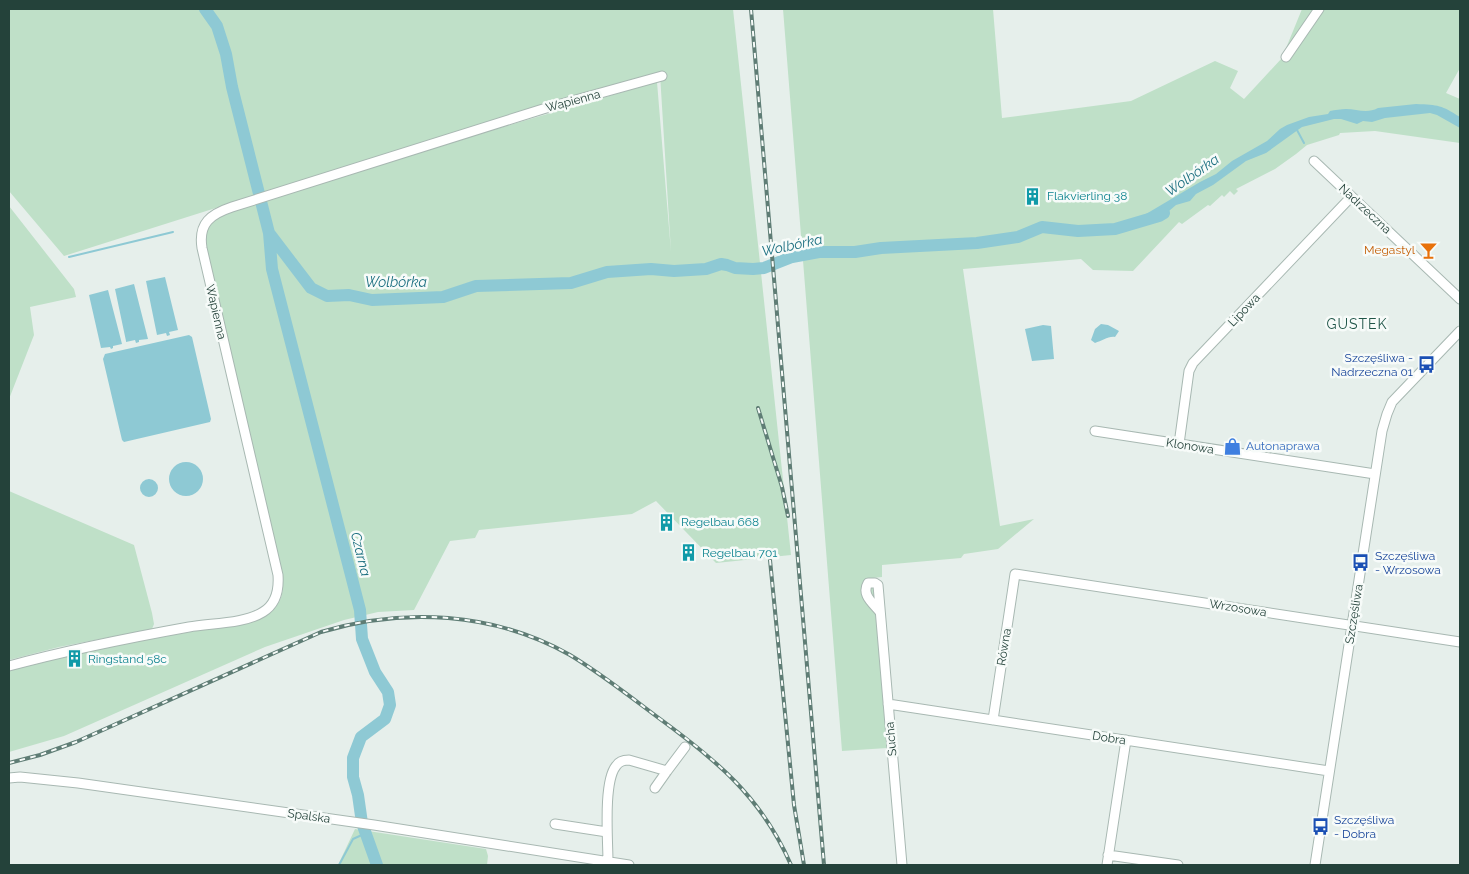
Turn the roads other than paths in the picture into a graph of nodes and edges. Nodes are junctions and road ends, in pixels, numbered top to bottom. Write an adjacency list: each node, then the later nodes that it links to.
1 (1319, 9): 2 (street)
2 (1286, 57)
3 (662, 76): 15 (street, Wapienna)
4 (1314, 161): 5 (street, Nadrzeczna)
5 (1351, 197): 6 (street, Nadrzeczna); 9 (street, Lipowa)
6 (1460, 298)
7 (1460, 331): 10 (street, Szczęśliwa)
8 (1095, 431): 9 (street, Klonowa)
9 (1179, 444): 10 (street, Klonowa)
10 (1375, 474): 13 (street, Szczęśliwa)
11 (1015, 574): 13 (street, Wrzosowa); 17 (street, Równa)
12 (880, 612): 16 (street, Sucha)
13 (1352, 626): 14 (street, Wrzosowa); 21 (street, Szczęśliwa)
14 (1460, 642)
15 (9, 666)
16 (888, 704): 17 (street, Dobra); 29 (street, Sucha)
17 (992, 720): 18 (street, Dobra)
18 (1126, 740): 21 (street, Dobra); 26 (street)
19 (685, 747): 20 (street)
20 (667, 771): 23 (street); 25 (street)
21 (1329, 771): 32 (street, Szczęśliwa)
22 (9, 778): 27 (street, Spalska)
23 (655, 788)
24 (555, 824): 25 (street)
25 (607, 832): 27 (street)
26 (1108, 855): 30 (street); 31 (street)
27 (608, 862): 28 (street, Spalska)
28 (629, 865)
29 (902, 865)
30 (1107, 865)
31 (1178, 865)
32 (1315, 865)

